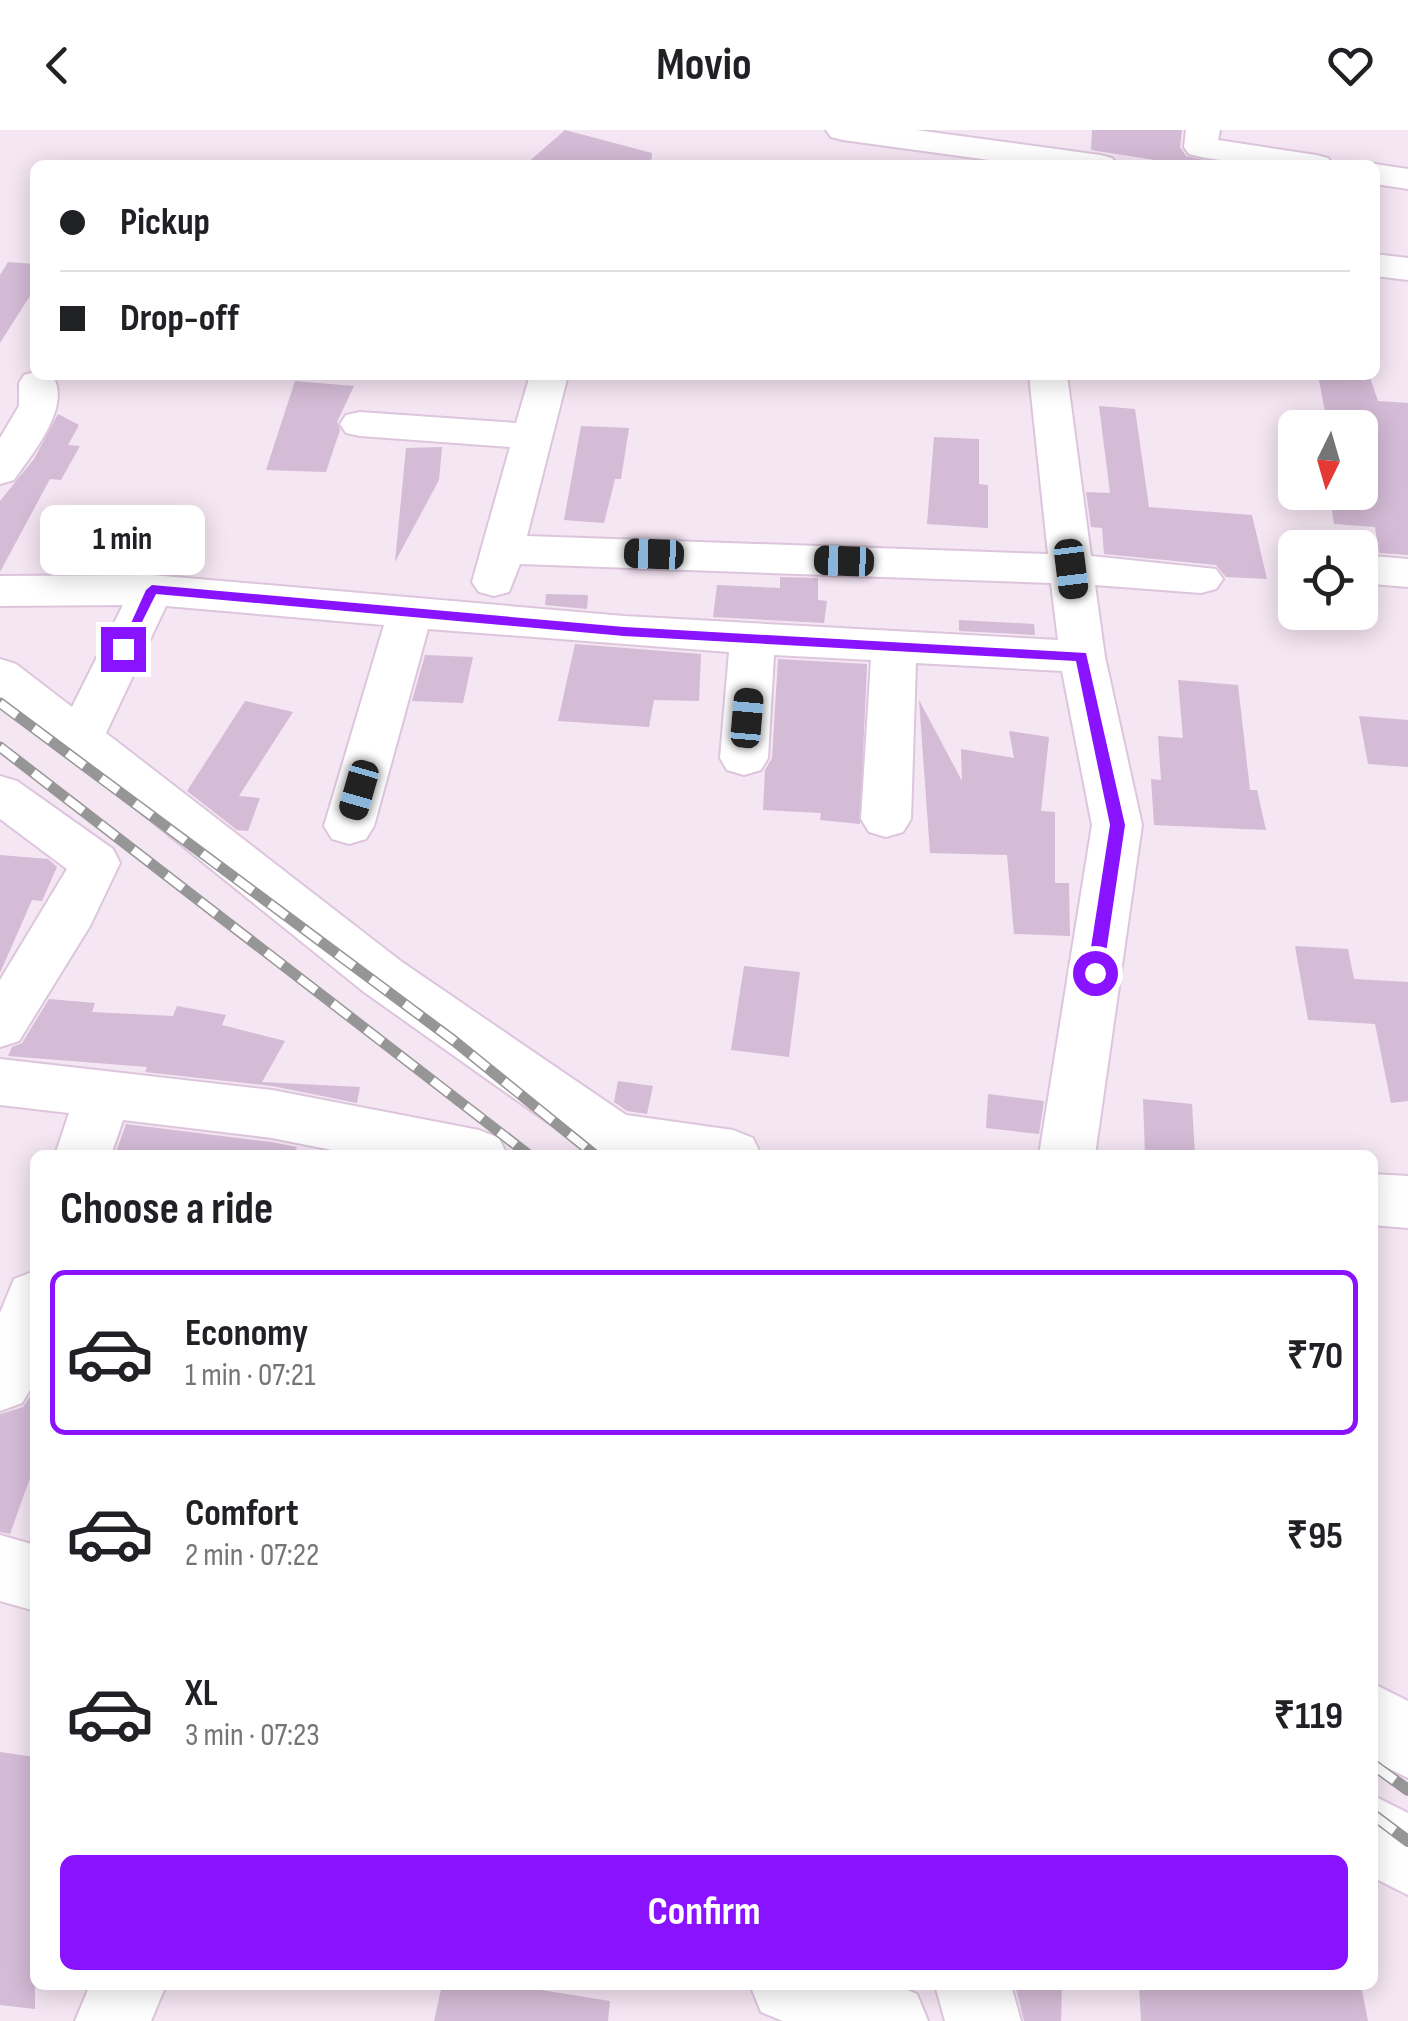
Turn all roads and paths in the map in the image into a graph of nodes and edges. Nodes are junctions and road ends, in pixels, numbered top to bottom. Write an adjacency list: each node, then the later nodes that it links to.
1 (843, 130): 4 (street)
2 (1004, 141): 4 (street); 5 (street)
3 (1199, 147): 6 (street)
4 (898, 151)
5 (1071, 160)
6 (1284, 160)
7 (1380, 175): 8 (street)
8 (1408, 180)
9 (1380, 266): 10 (street)
10 (1408, 269)
11 (41, 380): 15 (street)
12 (43, 380): 18 (street)
13 (548, 380): 17 (street)
14 (1049, 380): 20 (street)
15 (0, 397)
16 (360, 424): 17 (street)
17 (533, 436): 19 (street)
18 (0, 470)
19 (503, 549): 20 (street); 27 (street)
20 (1071, 569): 23 (street); 30 (street)
21 (1378, 570): 22 (street)
22 (1408, 573)
23 (1201, 579)
24 (152, 590): 25 (street); 26 (street); 32 (street)
25 (0, 591)
26 (410, 612): 27 (street); 36 (street)
27 (484, 619): 28 (street)
28 (753, 638): 29 (street); 33 (street)
29 (894, 646): 30 (street); 35 (street)
30 (1082, 656): 44 (street)
31 (0, 675): 32 (street)
32 (79, 739): 43 (street)
33 (744, 758)
34 (0, 794): 37 (street)
35 (886, 819)
36 (349, 826)
37 (0, 1024)
38 (0, 1082): 39 (street)
39 (103, 1094): 40 (street); 41 (street)
40 (326, 1140): 42 (street)
41 (85, 1150)
42 (428, 1150)
43 (698, 1150)
44 (1068, 1150)
45 (1378, 1200): 46 (street)
46 (1408, 1202)
47 (30, 1317): 48 (street)
48 (16, 1369)
49 (0, 1568): 50 (street)
50 (30, 1577)
51 (1378, 1722): 52 (street)
52 (1408, 1742)
53 (1378, 1836): 54 (street)
54 (1408, 1858)
55 (126, 1990): 58 (street)
56 (802, 1990): 59 (street)
57 (974, 1990): 60 (street)
58 (113, 2021)
59 (890, 2021)
60 (983, 2021)

